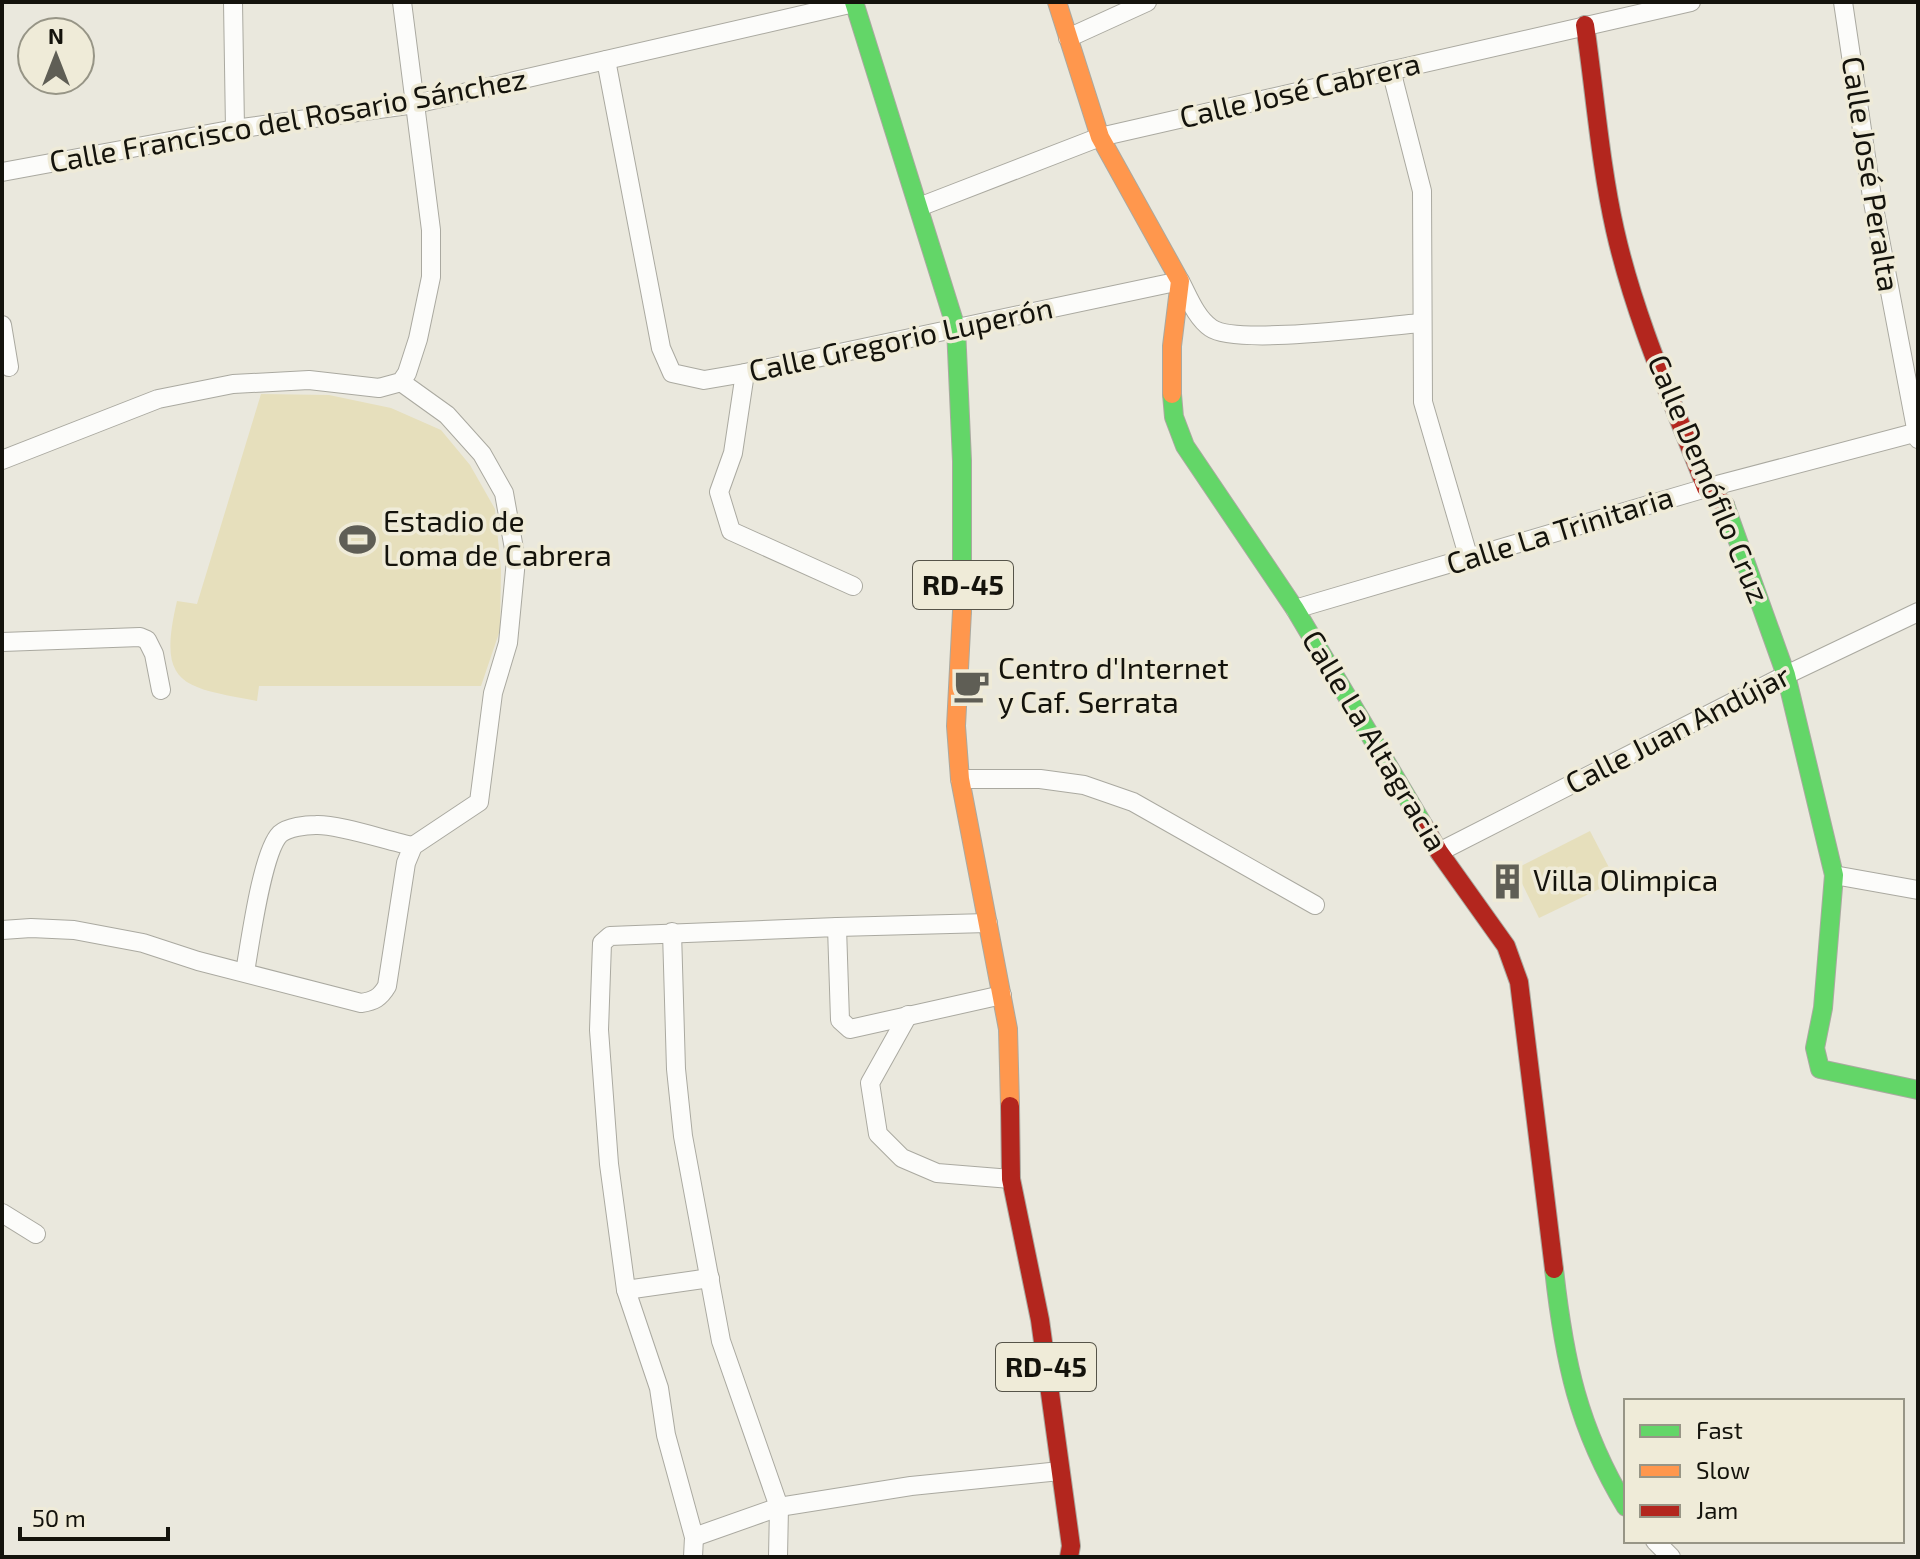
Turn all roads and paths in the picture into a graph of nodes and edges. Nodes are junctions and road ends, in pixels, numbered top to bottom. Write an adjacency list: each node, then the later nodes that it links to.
1 (233, 2): 13 (street)
2 (402, 2): 12 (street)
3 (1057, 2): 9 (street)
4 (1147, 2): 9 (street)
5 (1691, 2): 8 (street, Calle José Cabrera)
6 (1843, 2): 24 (street, Calle José Peralta)
7 (854, 3): 10 (street, Calle Francisco del Rosario Sánchez); 16 (street, RD-45)
8 (1585, 25): 11 (street, Calle José Cabrera); 26 (street, Calle Demófilo Cruz)
9 (1068, 38): 14 (street)
10 (606, 60): 12 (street, Calle Francisco del Rosario Sánchez); 22 (street, Calle Gregorio Luperón)
11 (1391, 70): 14 (street, Calle José Cabrera); 18 (street)
12 (415, 104): 13 (street, Calle Francisco del Rosario Sánchez); 23 (street)
13 (235, 129): 15 (street, Calle Francisco del Rosario Sánchez)
14 (1100, 137): 16 (street, Calle José Cabrera); 17 (street)
15 (2, 172)
16 (919, 207): 20 (street, RD-45)
17 (1180, 281): 18 (street); 20 (street, Calle Gregorio Luperón); 29 (street, Calle La Altagracia)
18 (1421, 323): 27 (street)
19 (2, 325): 21 (street)
20 (956, 328): 22 (street, Calle Gregorio Luperón); 34 (street, RD-45)
21 (9, 367)
22 (745, 373): 28 (street)
23 (401, 382): 25 (street); 35 (street)
24 (1917, 435): 26 (street, Calle La Trinitaria)
25 (2, 460)
26 (1706, 488): 27 (street, Calle La Trinitaria); 32 (street, Calle Demófilo Cruz)
27 (1469, 559): 29 (street, Calle La Trinitaria)
28 (853, 586)
29 (1295, 609): 36 (street, Calle La Altagracia)
30 (1918, 612): 32 (street, Calle Juan Andújar)
31 (2, 642): 33 (street)
32 (1786, 675): 36 (street, Calle Juan Andújar); 37 (street, Calle Demófilo Cruz)
33 (161, 690)
34 (960, 779): 39 (street); 40 (street, RD-45)
35 (413, 846): 44 (street); 44 (street)
36 (1439, 852): 54 (street, Calle La Altagracia)
37 (1834, 875): 38 (street); 47 (street, Calle Demófilo Cruz)
38 (1918, 890)
39 (1315, 905)
40 (988, 923): 41 (street); 45 (street, RD-45)
41 (837, 927): 43 (street); 46 (street)
42 (2, 930): 44 (street)
43 (672, 932): 51 (street); 52 (street)
44 (245, 972)
45 (1002, 995): 46 (street); 48 (street, RD-45)
46 (908, 1015): 48 (street)
47 (1918, 1090)
48 (1011, 1179): 53 (street, RD-45)
49 (2, 1213): 50 (street)
50 (36, 1234)
51 (710, 1278): 52 (street); 55 (street)
52 (626, 1290): 56 (street)
53 (1060, 1471): 55 (street); 59 (street, RD-45)
54 (1624, 1504)
55 (779, 1507): 56 (street); 58 (street)
56 (694, 1537): 57 (street)
57 (693, 1557)
58 (778, 1557)
59 (1069, 1557)

